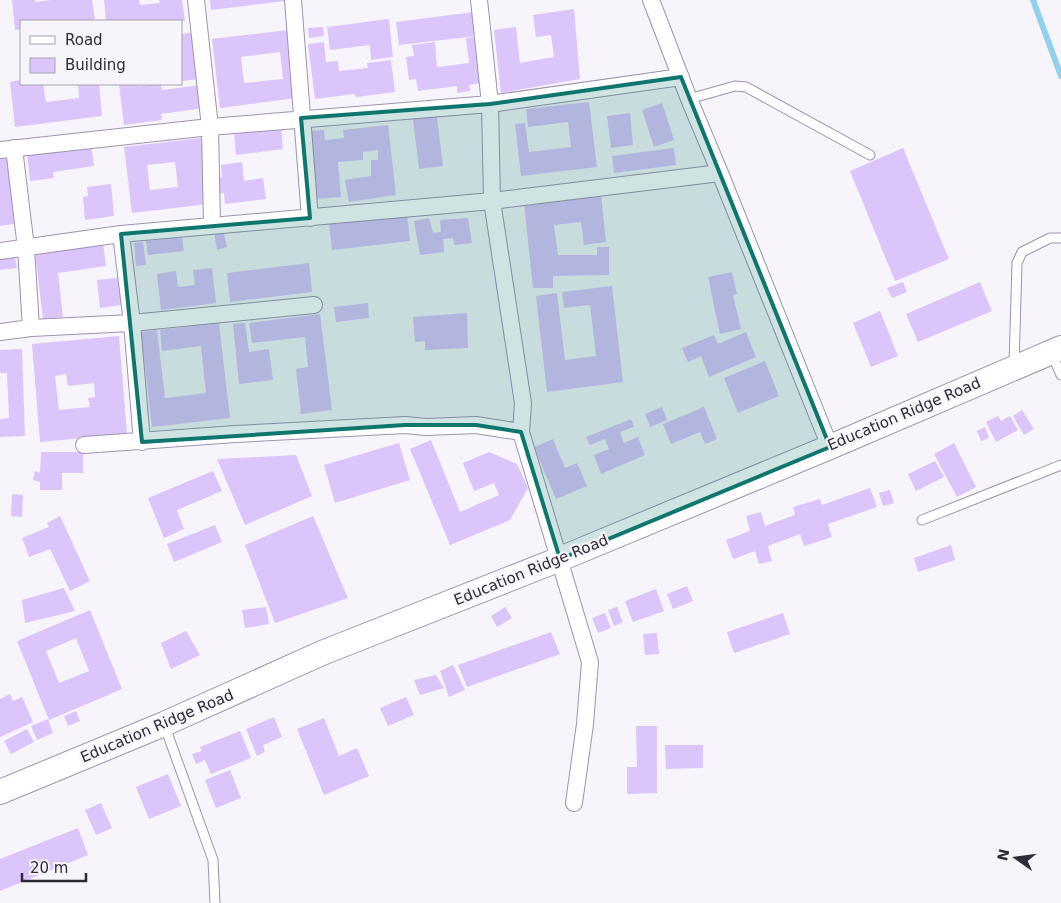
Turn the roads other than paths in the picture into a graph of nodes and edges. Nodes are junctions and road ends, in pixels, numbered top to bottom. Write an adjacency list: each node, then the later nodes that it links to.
1 (196, 0): 9 (street)
2 (293, 0): 8 (street)
3 (478, 0): 7 (street)
4 (651, 0): 5 (street)
5 (681, 77): 6 (street); 7 (street)
6 (689, 99): 11 (lane); 12 (street)
7 (490, 104): 8 (street); 13 (street)
8 (301, 118): 9 (street); 14 (street)
9 (210, 127): 10 (street); 15 (street)
10 (7, 149): 18 (street)
11 (870, 155)
12 (720, 173): 13 (street); 30 (street)
13 (492, 201): 14 (street); 27 (street)
14 (310, 218): 15 (street)
15 (212, 226): 16 (street)
16 (121, 234): 18 (street); 21 (street)
17 (1061, 238): 25 (lane)
18 (26, 248): 19 (street); 22 (street)
19 (0, 251)
20 (314, 305): 21 (street)
21 (132, 323): 22 (street); 28 (street)
22 (31, 328): 23 (street)
23 (0, 332)
24 (1056, 350): 25 (street, Education Ridge Road); 26 (lane)
25 (1013, 368): 30 (street, Education Ridge Road)
26 (1061, 376)
27 (521, 432): 28 (street); 33 (street)
28 (142, 442): 29 (street)
29 (84, 445)
30 (830, 446): 33 (street, Education Ridge Road)
31 (1061, 465): 32 (lane)
32 (922, 520)
33 (560, 559): 34 (street, Education Ridge Road); 36 (street)
34 (164, 724): 35 (street, Education Ridge Road); 37 (lane)
35 (0, 792)
36 (574, 803)
37 (215, 903)

